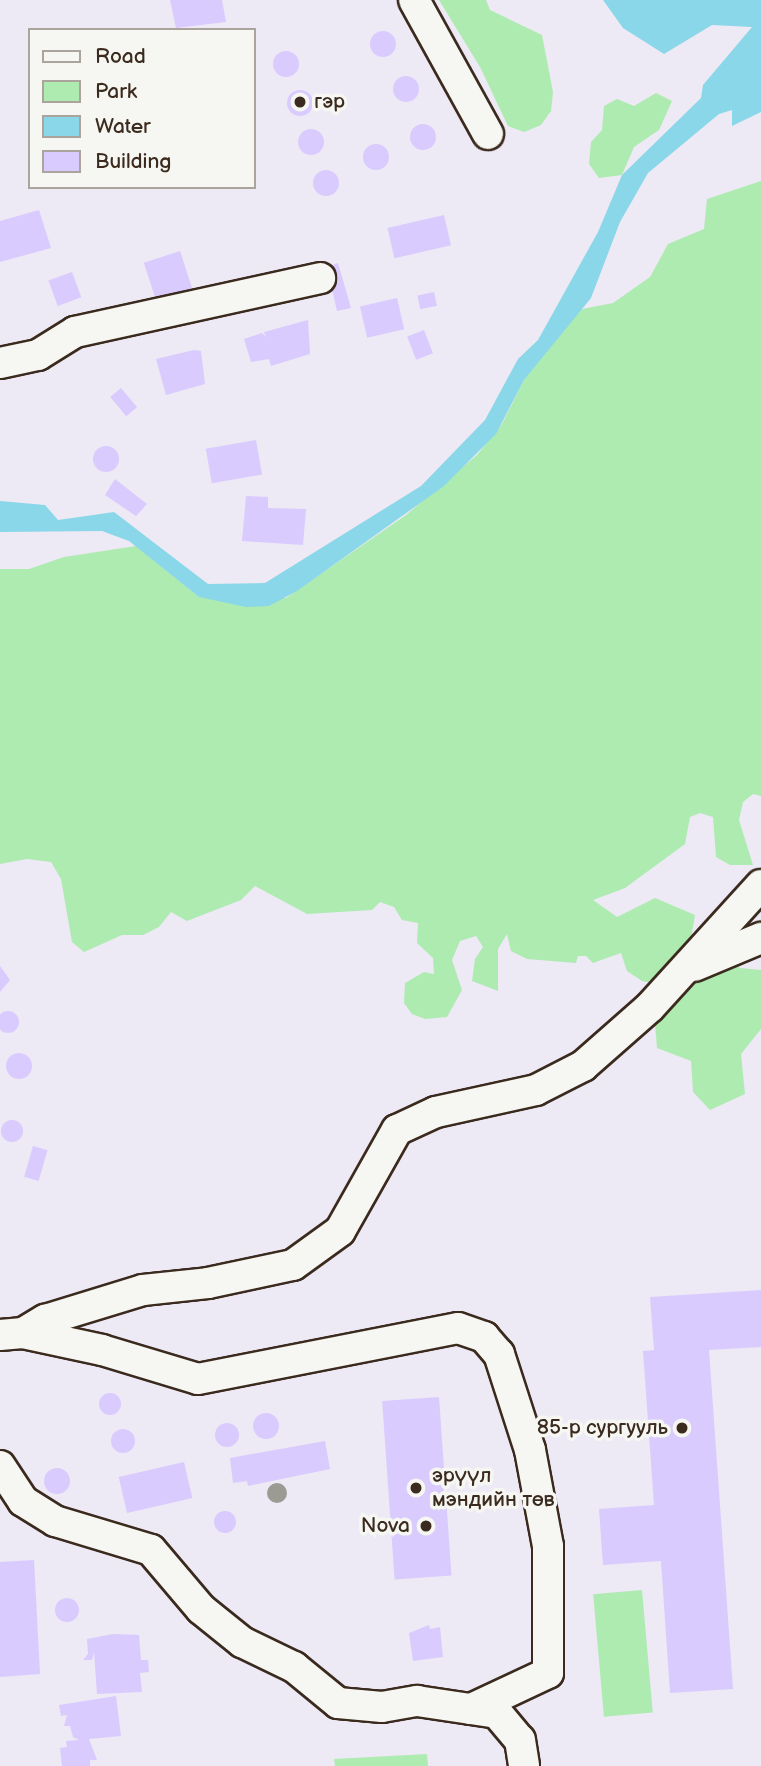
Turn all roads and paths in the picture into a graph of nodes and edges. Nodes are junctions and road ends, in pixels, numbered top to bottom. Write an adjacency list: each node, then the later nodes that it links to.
1 (414, 0): 2 (street)
2 (488, 134)
3 (320, 278): 4 (street)
4 (0, 363)
5 (761, 885): 7 (street)
6 (761, 937): 7 (street)
7 (684, 970): 8 (street)
8 (11, 1334): 10 (street)
9 (0, 1466): 10 (street)
10 (471, 1709): 11 (street)
11 (524, 1766)

